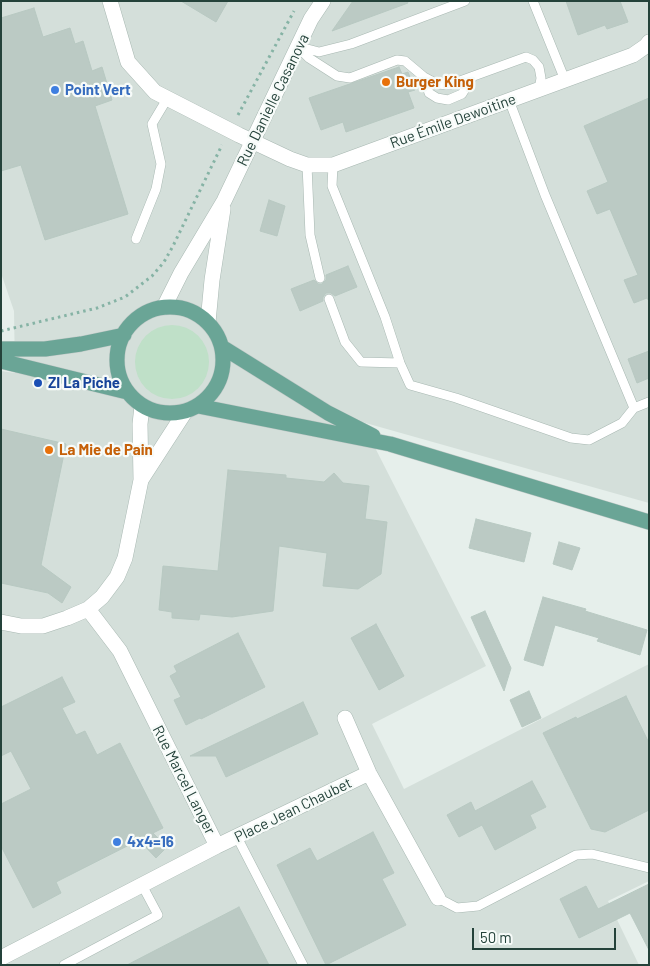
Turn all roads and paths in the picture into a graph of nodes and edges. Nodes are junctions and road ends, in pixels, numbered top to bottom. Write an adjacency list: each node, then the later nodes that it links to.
1 (110, 1): 12 (street, Rue Émile Dewoitine)
2 (323, 1): 7 (street, Rue Danielle Casanova)
3 (465, 1): 7 (lane)
4 (533, 1): 10 (lane)
5 (296, 7): 14 (path)
6 (649, 42): 10 (street, Rue Émile Dewoitine)
7 (298, 47): 9 (lane); 15 (street, Rue Danielle Casanova)
8 (473, 76): 9 (lane); 9 (lane); 11 (lane)
9 (424, 77)
10 (564, 80): 11 (street, Rue Émile Dewoitine)
11 (539, 90): 13 (street, Rue Émile Dewoitine)
12 (168, 99): 14 (street, Rue Émile Dewoitine); 19 (lane)
13 (510, 100): 17 (street, Rue Émile Dewoitine); 33 (lane)
14 (230, 131): 15 (street, Rue Émile Dewoitine); 24 (path)
15 (253, 140): 16 (street, Rue Émile Dewoitine); 18 (street, Rue Danielle Casanova)
16 (307, 165): 17 (street, Rue Émile Dewoitine); 20 (lane)
17 (333, 165): 29 (lane)
18 (224, 200): 22 (street, Rue Danielle Casanova); 23 (street, Rue Danielle Casanova)
19 (136, 239)
20 (320, 278)
21 (328, 299): 29 (lane)
22 (164, 307): 23 (main road); 25 (main road)
23 (208, 322): 26 (main road)
24 (1, 330)
25 (124, 335): 27 (main road); 30 (main road)
26 (222, 347): 34 (main road); 35 (main road)
27 (1, 349)
28 (1, 361): 30 (main road)
29 (400, 364): 33 (lane)
30 (127, 392): 32 (main road)
31 (649, 402): 33 (lane)
32 (142, 406): 34 (main road); 36 (street)
33 (634, 408)
34 (192, 409): 35 (main road); 36 (street)
35 (390, 444): 37 (main road)
36 (141, 480): 38 (street)
37 (649, 522)
38 (88, 609): 39 (street); 43 (street, Rue Marcel Langer)
39 (1, 622)
40 (345, 718): 41 (street, Place Jean Chaubet)
41 (369, 772): 42 (street, Place Jean Chaubet); 46 (street, Place Jean Chaubet)
42 (238, 837): 43 (street, Place Jean Chaubet); 49 (lane)
43 (217, 846): 45 (street, Rue Marcel Langer)
44 (649, 868): 46 (lane)
45 (142, 885): 47 (street, Rue Marcel Langer); 48 (lane)
46 (438, 898)
47 (1, 958)
48 (64, 965)
49 (303, 965)

